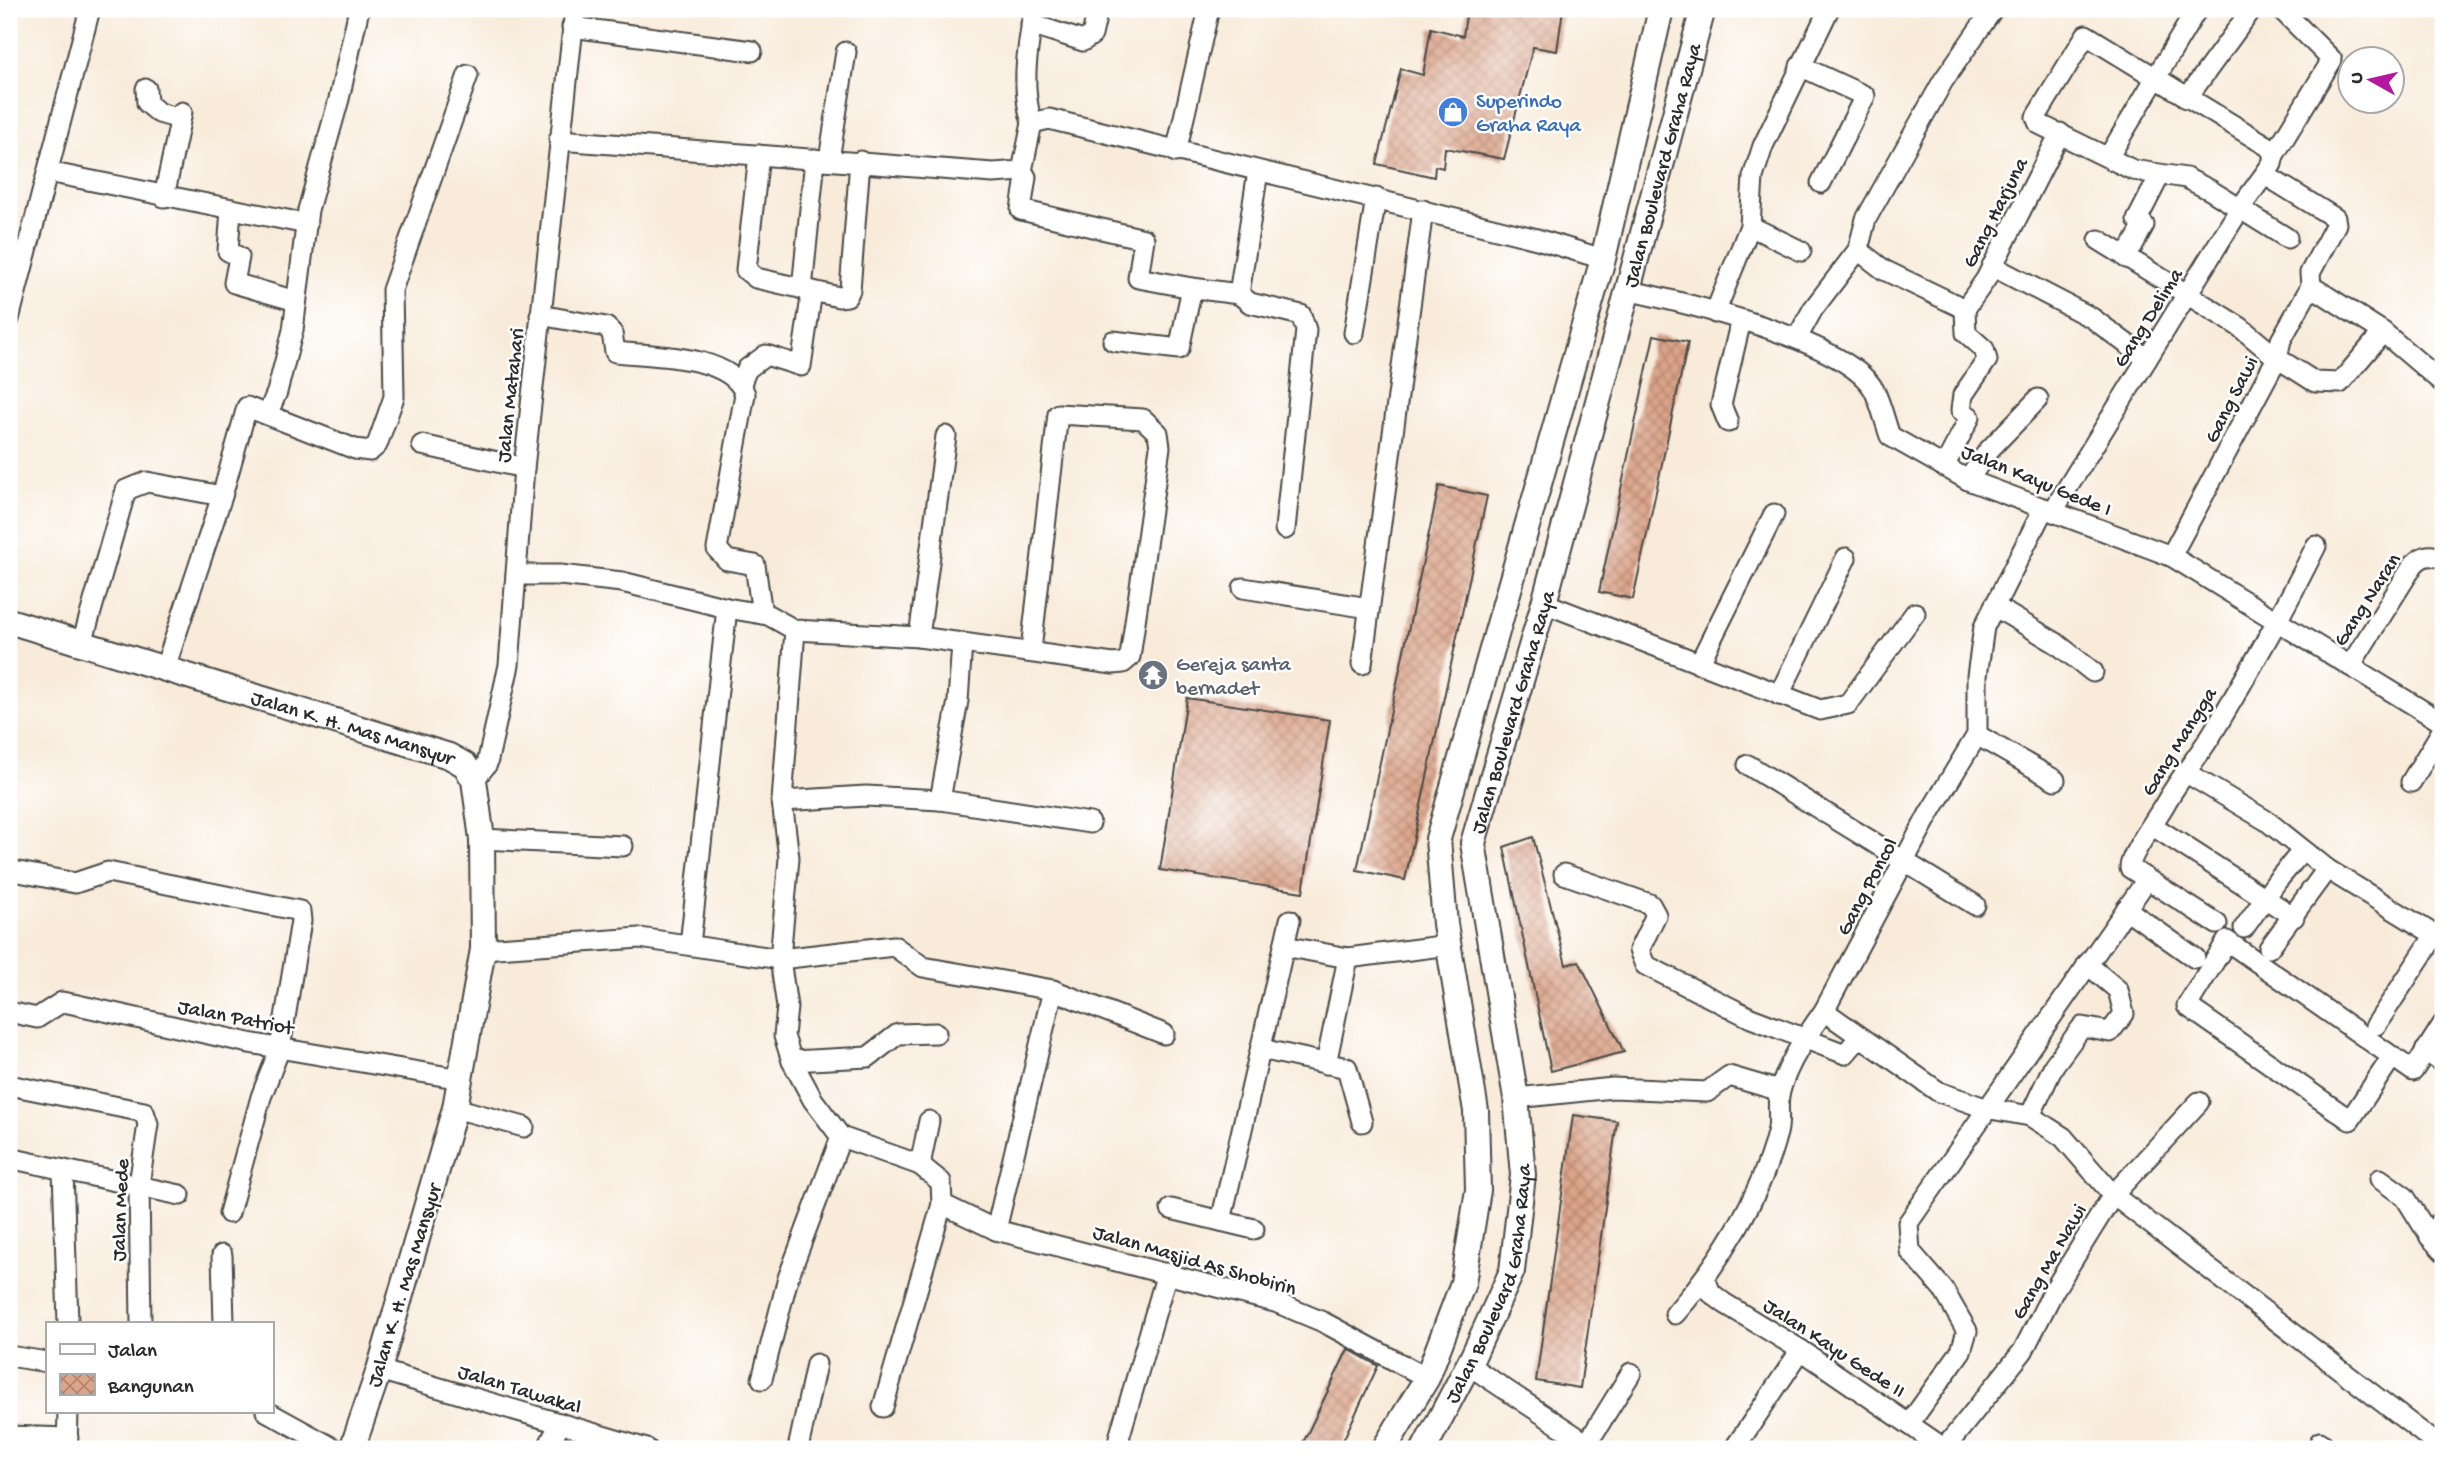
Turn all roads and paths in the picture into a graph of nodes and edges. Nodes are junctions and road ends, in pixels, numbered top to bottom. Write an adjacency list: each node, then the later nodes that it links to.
1 (90, 9): 31 (street)
2 (359, 9): 41 (street)
3 (1098, 9): 12 (street)
4 (1209, 9): 25 (street)
5 (1661, 9): 48 (main road, Jalan Boulevard Graha Raya)
6 (1703, 9): 53 (main road, Jalan Boulevard Graha Raya)
7 (1829, 9): 16 (street)
8 (1993, 9): 45 (street)
9 (2197, 9): 18 (street)
10 (2252, 9): 20 (street)
11 (2281, 9): 24 (street, Gang Delima)
12 (1033, 17): 21 (street)
13 (574, 18): 14 (street); 23 (street, Jalan Matahari)
14 (752, 51)
15 (846, 52): 28 (street)
16 (1800, 66): 35 (street); 42 (street)
17 (468, 75): 71 (street)
18 (2154, 79): 20 (street); 22 (street); 27 (street)
19 (146, 89): 36 (street)
20 (2187, 98): 24 (street)
21 (1032, 123): 25 (street); 32 (street)
22 (2060, 133): 27 (street); 49 (street, Gang Harjuna)
23 (559, 140): 26 (street); 59 (street, Jalan Matahari)
24 (2272, 151): 33 (street, Gang Delima)
25 (1176, 152): 30 (street)
26 (758, 155): 28 (street); 52 (street)
27 (2109, 156): 34 (street)
28 (822, 160): 29 (street); 52 (street)
29 (860, 161): 32 (street); 52 (street)
30 (1258, 171): 37 (street); 54 (street)
31 (48, 172): 36 (street); 60 (street)
32 (1022, 172): 51 (street)
33 (2265, 174): 38 (street, Gang Delima); 50 (street)
34 (2160, 175): 38 (street); 47 (street)
35 (1821, 183)
36 (164, 197): 39 (street)
37 (1376, 198): 40 (street); 63 (street)
38 (2241, 207): 43 (street); 55 (street, Gang Delima)
39 (231, 209): 41 (street); 56 (street)
40 (1423, 210): 48 (street); 91 (street)
41 (307, 224): 56 (street)
42 (1750, 226): 46 (street); 58 (street)
43 (2287, 238)
44 (2099, 240): 47 (street, Gang Sawi)
45 (1858, 250): 57 (street); 64 (street)
46 (1801, 251)
47 (2126, 258): 55 (street, Gang Sawi)
48 (1603, 259): 120 (main road, Jalan Boulevard Graha Raya)
49 (1992, 266): 57 (street, Gang Harjuna); 67 (street)
50 (2311, 286): 62 (street); 66 (street)
51 (1192, 288): 54 (street); 65 (street)
52 (807, 290): 68 (street)
53 (1626, 290): 58 (street, Jalan Kayu Gede I); 88 (main road, Jalan Boulevard Graha Raya)
54 (1240, 294): 81 (street)
55 (2188, 296): 66 (street, Gang Sawi); 67 (street, Gang Delima)
56 (296, 301): 71 (street)
57 (1965, 309): 75 (street)
58 (1715, 313): 61 (street, Jalan Kayu Gede I)
59 (540, 315): 68 (street); 76 (street, Jalan Matahari)
60 (9, 319)
61 (1741, 320): 64 (street, Jalan Kayu Gede I); 72 (street)
62 (2383, 332): 66 (street); 69 (street)
63 (1354, 333)
64 (1797, 338): 75 (street, Jalan Kayu Gede I)
65 (1113, 341)
66 (2277, 358): 83 (street, Gang Sawi)
67 (2147, 359): 79 (street, Gang Delima)
68 (741, 383): 93 (street)
69 (2443, 383)
70 (2038, 399): 77 (street)
71 (268, 413): 78 (street)
72 (1728, 422)
73 (946, 436): 97 (street)
74 (422, 445): 76 (street)
75 (1944, 467): 77 (street, Jalan Kayu Gede I)
76 (524, 468): 86 (street, Jalan Matahari)
77 (1968, 480): 79 (street, Jalan Kayu Gede I)
78 (222, 496): 98 (street); 104 (street)
79 (2049, 509): 83 (street, Jalan Kayu Gede I); 89 (street)
80 (1774, 514): 102 (street)
81 (1285, 529)
82 (2316, 546): 95 (street, Gang Mangga)
83 (2171, 556): 95 (street, Jalan Kayu Gede I)
84 (1846, 558): 106 (street)
85 (2443, 559): 103 (street, Gang Naran)
86 (516, 575): 90 (street); 113 (street, Jalan Matahari)
87 (1243, 589): 91 (street)
88 (1544, 603): 102 (street); 121 (main road, Jalan Boulevard Graha Raya)
89 (1994, 606): 105 (street); 109 (street)
90 (727, 608): 93 (street); 137 (street)
91 (1369, 608): 101 (street)
92 (1915, 613): 106 (street)
93 (762, 614): 96 (street)
94 (9, 621): 98 (main road, Jalan K. H. Mas Mansyur)
95 (2279, 621): 103 (street, Jalan Kayu Gede I); 111 (street, Gang Mangga)
96 (795, 631): 97 (street); 116 (street)
97 (919, 637): 99 (street)
98 (82, 643): 104 (main road, Jalan K. H. Mas Mansyur)
99 (962, 643): 100 (street); 115 (street)
100 (1031, 650): 100 (street)
101 (1362, 664)
102 (1699, 664): 106 (street)
103 (2350, 666): 107 (street, Jalan Kayu Gede I)
104 (165, 668): 113 (main road, Jalan K. H. Mas Mansyur)
105 (2093, 672)
106 (1779, 695)
107 (2443, 723)
108 (2443, 729): 114 (street)
109 (1977, 734): 112 (street); 124 (street, Gang Poncol)
110 (1748, 765): 124 (street)
111 (2185, 772): 118 (street, Gang Mangga); 123 (street)
112 (2055, 779)
113 (474, 780): 119 (main road, Jalan K. H. Mas Mansyur)
114 (2412, 782)
115 (940, 800): 116 (street); 117 (street)
116 (782, 802): 144 (street)
117 (1090, 823)
118 (2153, 826): 128 (street, Gang Mangga); 129 (street)
119 (482, 839): 122 (street); 141 (main road, Jalan K. H. Mas Mansyur)
120 (1438, 839): 121 (main road); 138 (main road, Jalan Boulevard Graha Raya)
121 (1473, 842): 165 (main road, Jalan Boulevard Graha Raya)
122 (622, 846)
123 (2303, 850): 125 (street); 129 (street)
124 (1904, 863): 130 (street); 147 (street, Gang Poncol)
125 (2327, 869): 132 (street); 136 (street)
126 (9, 870): 155 (street)
127 (1564, 874): 154 (street)
128 (2146, 881): 131 (street); 134 (street)
129 (2265, 897): 132 (street); 135 (street)
130 (1975, 905)
131 (2126, 909): 143 (street); 145 (street)
132 (2294, 917): 140 (street)
133 (1290, 920): 139 (street)
134 (2217, 924)
135 (2244, 928)
136 (2439, 938): 150 (street)
137 (690, 944): 141 (street); 144 (street)
138 (1449, 945): 142 (street); 204 (main road, Jalan Boulevard Graha Raya)
139 (1284, 946): 142 (street); 156 (street)
140 (2269, 948)
141 (483, 949): 162 (main road, Jalan K. H. Mas Mansyur)
142 (1348, 958): 161 (street)
143 (2195, 958)
144 (780, 959): 146 (street); 159 (street)
145 (2087, 964): 168 (street); 169 (street)
146 (1053, 990): 152 (street); 187 (street)
147 (1824, 1011): 153 (street); 154 (street, Gang Poncol)
148 (9, 1012): 155 (street, Jalan Patriot)
149 (2443, 1024): 157 (street)
150 (2376, 1025)
151 (936, 1032): 159 (street)
152 (1164, 1034)
153 (1859, 1038): 154 (street); 168 (street)
154 (1804, 1040): 164 (street, Gang Poncol)
155 (280, 1048): 162 (street, Jalan Patriot); 183 (street)
156 (1261, 1049): 161 (street); 185 (street)
157 (2425, 1051): 158 (street); 160 (street)
158 (2392, 1057): 158 (street)
159 (792, 1061): 173 (street)
160 (2443, 1063)
161 (1326, 1064): 171 (street)
162 (461, 1079): 167 (main road, Jalan K. H. Mas Mansyur)
163 (9, 1084): 178 (street, Jalan Mede)
164 (1780, 1091): 165 (street); 192 (street, Gang Poncol)
165 (1516, 1098): 201 (main road, Jalan Boulevard Graha Raya)
166 (2199, 1102): 180 (street, Gang Ma Nawi)
167 (455, 1108): 172 (street); 202 (main road, Jalan K. H. Mas Mansyur)
168 (1985, 1108): 169 (street); 210 (street)
169 (2030, 1116): 180 (street)
170 (929, 1121): 175 (street)
171 (1362, 1122)
172 (524, 1127)
173 (841, 1137): 175 (street); 205 (street)
174 (9, 1158): 176 (street)
175 (920, 1165): 181 (street)
176 (63, 1170): 178 (street); 194 (street)
177 (2380, 1179): 188 (street)
178 (139, 1185): 179 (street); 195 (street, Jalan Mede)
179 (180, 1195)
180 (2113, 1195): 212 (street); 215 (street, Gang Ma Nawi)
181 (942, 1204): 187 (street, Jalan Masjid As Shobirin); 206 (street)
182 (1171, 1209): 185 (street)
183 (229, 1213)
184 (2443, 1218): 188 (street)
185 (1221, 1221): 186 (street)
186 (1254, 1229)
187 (996, 1230): 191 (street, Jalan Masjid As Shobirin)
188 (2430, 1237): 189 (street)
189 (2443, 1251)
190 (222, 1255): 196 (street)
191 (1167, 1273): 204 (street, Jalan Masjid As Shobirin); 221 (street)
192 (1705, 1279): 193 (street, Gang Poncol); 197 (street, Jalan Kayu Gede II)
193 (1675, 1314)
194 (68, 1322)
195 (141, 1322)
196 (224, 1322)
197 (1801, 1350): 210 (street, Jalan Kayu Gede II); 224 (street)
198 (9, 1356): 199 (street)
199 (46, 1362)
200 (816, 1364): 220 (street)
201 (1466, 1364): 214 (street); 223 (main road, Jalan Boulevard Graha Raya)
202 (379, 1370): 209 (street, Jalan Tawakal); 217 (main road, Jalan K. H. Mas Mansyur)
203 (1631, 1373): 214 (street)
204 (1427, 1378): 222 (main road, Jalan Boulevard Graha Raya)
205 (762, 1379)
206 (883, 1408)
207 (68, 1412): 213 (street)
208 (268, 1412): 216 (street)
209 (560, 1423): 218 (street); 219 (street, Jalan Tawakal)
210 (1909, 1424): 215 (street, Jalan Kayu Gede II)
211 (9, 1436): 213 (street)
212 (2438, 1443)
213 (67, 1444)
214 (1591, 1446)
215 (1938, 1447)
216 (335, 1449)
217 (352, 1449)
218 (547, 1449)
219 (647, 1449)
220 (798, 1449)
221 (1123, 1449)
222 (1384, 1449)
223 (1424, 1449)
224 (1734, 1449)

